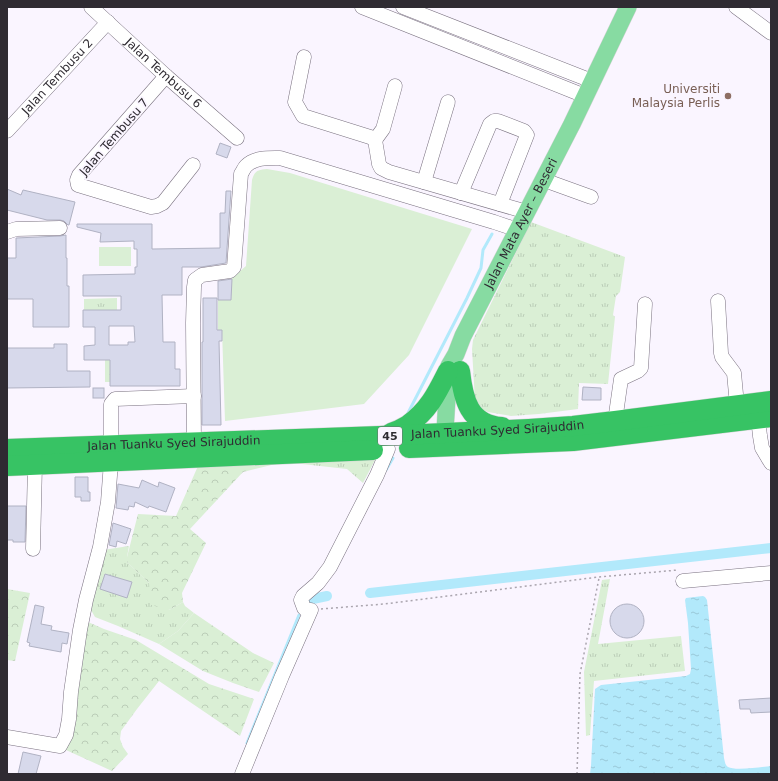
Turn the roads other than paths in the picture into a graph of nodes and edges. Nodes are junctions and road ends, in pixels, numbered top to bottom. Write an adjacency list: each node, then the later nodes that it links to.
1 (91, 7): 6 (street, Jalan Tembusu 6)
2 (362, 7): 11 (street)
3 (403, 7): 11 (street)
4 (628, 7): 11 (main road, Jalan Mata Ayer – Beseri)
5 (736, 7): 7 (street)
6 (108, 22): 9 (street, Jalan Tembusu 6); 13 (street, Jalan Tembusu 2)
7 (771, 33)
8 (304, 56): 15 (street)
9 (166, 76): 14 (street, Jalan Tembusu 6); 16 (street, Jalan Tembusu 7)
10 (395, 86): 15 (street)
11 (589, 89): 17 (main road, Jalan Mata Ayer – Beseri)
12 (448, 102): 18 (street)
13 (7, 132)
14 (237, 138)
15 (375, 140): 18 (street)
16 (193, 165)
17 (544, 180): 20 (street); 22 (main road, Jalan Mata Ayer – Beseri)
18 (424, 182): 19 (street)
19 (461, 193): 21 (street); 21 (street)
20 (591, 197)
21 (500, 204): 22 (street)
22 (527, 212): 24 (main road, Jalan Mata Ayer – Beseri)
23 (60, 228): 25 (street)
24 (518, 230): 28 (main road, Jalan Mata Ayer – Beseri); 29 (street)
25 (7, 232)
26 (718, 301): 31 (street)
27 (645, 304): 33 (street)
28 (455, 365): 35 (highway); 36 (main road, Jalan Mata Ayer – Beseri); 38 (highway)
29 (194, 396): 37 (street); 40 (street)
30 (771, 401): 31 (highway, Jalan Tuanku Syed Sirajuddin / 45)
31 (737, 405): 34 (highway, Jalan Tuanku Syed Sirajuddin / 45)
32 (765, 418): 34 (highway, Jalan Tuanku Syed Sirajuddin / 45); 41 (street)
33 (615, 421): 34 (highway, Jalan Tuanku Syed Sirajuddin / 45); 35 (highway, Jalan Tuanku Syed Sirajuddin / 45)
34 (648, 424): 36 (highway, Jalan Tuanku Syed Sirajuddin / 45)
35 (529, 428): 36 (highway, Jalan Tuanku Syed Sirajuddin / 45)
36 (449, 440): 38 (highway, Jalan Tuanku Syed Sirajuddin / 45)
37 (194, 442): 38 (highway, Jalan Tuanku Syed Sirajuddin / 45); 40 (highway, Jalan Tuanku Syed Sirajuddin / 45)
38 (384, 443): 40 (highway, Jalan Tuanku Syed Sirajuddin / 45); 48 (street)
39 (7, 449): 40 (highway, Jalan Tuanku Syed Sirajuddin / 45)
40 (111, 453): 42 (highway, Jalan Tuanku Syed Sirajuddin / 45); 47 (street)
41 (771, 463)
42 (35, 464): 43 (highway, Jalan Tuanku Syed Sirajuddin / 45); 44 (street)
43 (7, 466)
44 (33, 549)
45 (771, 573): 46 (street)
46 (680, 575)
47 (7, 737)
48 (242, 774)

